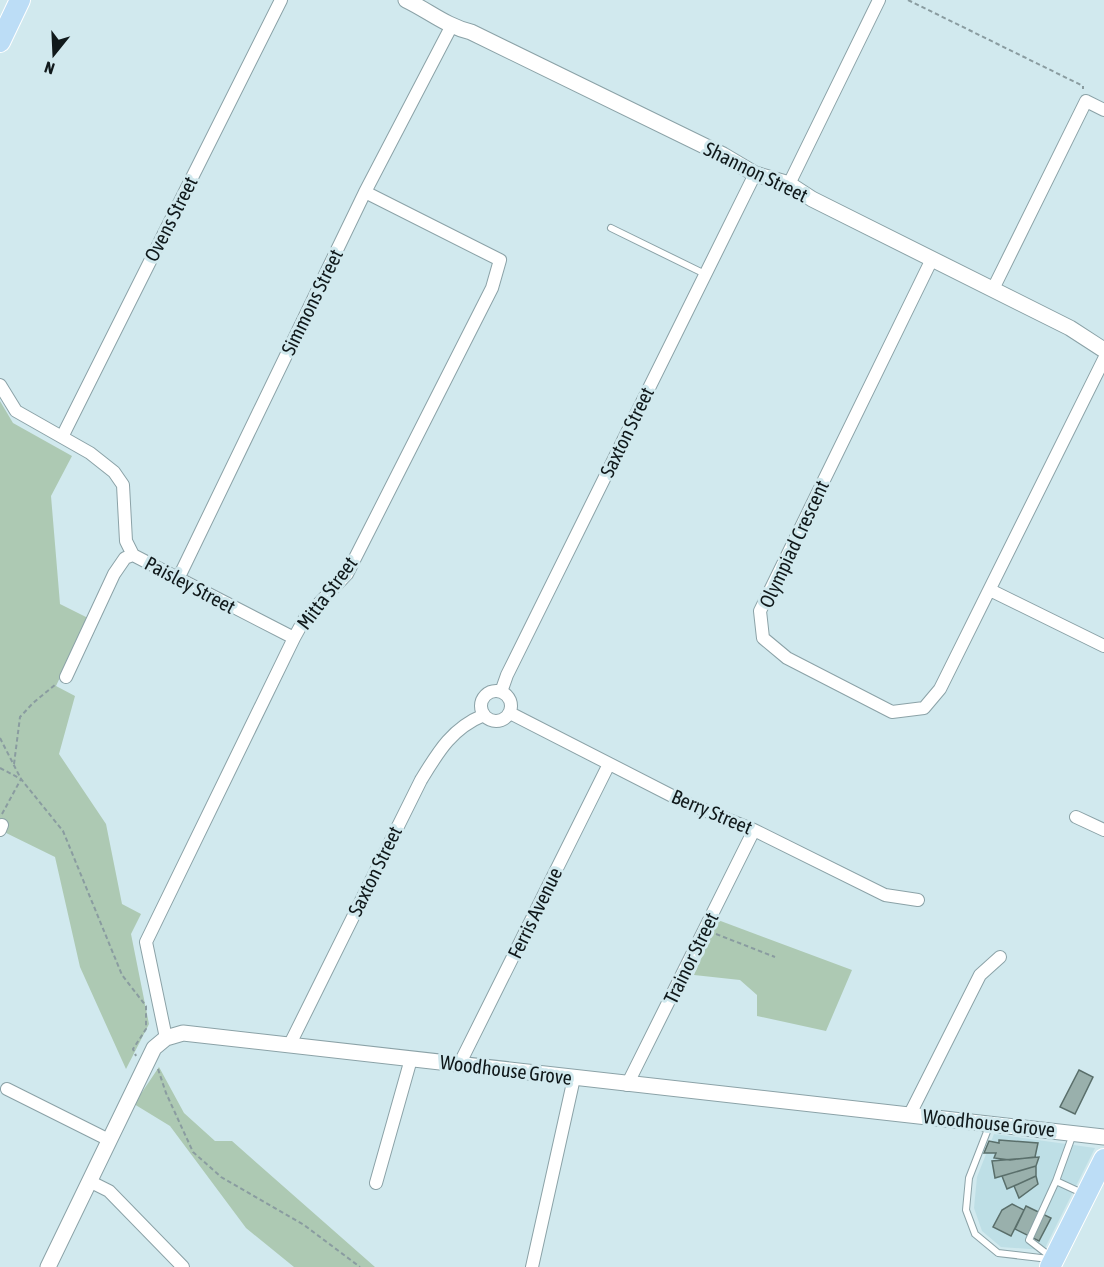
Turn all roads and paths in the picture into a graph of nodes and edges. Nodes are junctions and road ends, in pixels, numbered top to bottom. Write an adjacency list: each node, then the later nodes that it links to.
1 (20, 0): 7 (main road)
2 (281, 0): 20 (street, Ovens Street)
3 (406, 0): 6 (street, Shannon Street)
4 (879, 0): 11 (street)
5 (908, 0): 8 (path)
6 (451, 27): 10 (street, Shannon Street); 12 (street, Simmons Street)
7 (0, 42)
8 (1086, 101): 9 (street); 16 (street)
9 (1104, 110)
10 (755, 174): 11 (street, Shannon Street); 15 (street, Saxton Street)
11 (789, 184): 14 (street, Shannon Street)
12 (365, 192): 22 (street, Simmons Street); 24 (street, Mitta Street)
13 (611, 228): 15 (lane)
14 (932, 259): 16 (street, Shannon Street); 23 (street, Olympiad Crescent)
15 (705, 274): 27 (street, Saxton Street)
16 (993, 289): 17 (street, Shannon Street)
17 (1104, 350)
18 (1104, 359): 23 (street, Olympiad Crescent)
19 (0, 385): 20 (street, Paisley Street)
20 (62, 437): 21 (street, Paisley Street)
21 (133, 555): 22 (street, Paisley Street); 26 (street)
22 (178, 579): 24 (street, Paisley Street)
23 (990, 590): 25 (street)
24 (294, 638): 43 (street, Mitta Street)
25 (1104, 646)
26 (66, 677): 32 (path)
27 (501, 692): 28 (street); 29 (street)
28 (510, 713): 29 (street); 31 (street, Berry Street)
29 (484, 715): 44 (street, Saxton Street)
30 (0, 738): 32 (path)
31 (609, 764): 37 (street, Berry Street); 46 (street, Ferris Avenue)
32 (14, 765): 34 (path)
33 (0, 768): 34 (path)
34 (21, 779): 36 (path)
35 (1077, 817): 38 (street)
36 (1, 827)
37 (754, 830): 39 (street, Berry Street); 48 (street, Trainor Street)
38 (1104, 830)
39 (918, 900)
40 (716, 934): 41 (path)
41 (775, 957)
42 (1000, 957): 50 (street)
43 (166, 1038): 44 (street, Woodhouse Grove); 54 (street)
44 (289, 1046): 45 (street, Woodhouse Grove)
45 (411, 1059): 46 (street, Woodhouse Grove); 58 (street)
46 (460, 1063): 47 (street, Woodhouse Grove)
47 (574, 1078): 48 (street, Woodhouse Grove); 63 (street)
48 (627, 1085): 50 (street, Woodhouse Grove)
49 (7, 1089): 54 (street)
50 (910, 1114): 51 (street, Woodhouse Grove)
51 (990, 1123): 52 (street, Woodhouse Grove); 60 (lane)
52 (1073, 1133): 53 (street, Woodhouse Grove); 57 (lane)
53 (1104, 1137)
54 (109, 1140): 56 (street)
55 (1104, 1159): 59 (main road)
56 (89, 1181): 61 (street); 62 (street)
57 (1056, 1181): 59 (lane); 60 (lane)
58 (376, 1183)
59 (1086, 1195): 60 (main road)
60 (1052, 1263)
61 (48, 1267)
62 (183, 1267)
63 (531, 1267)

